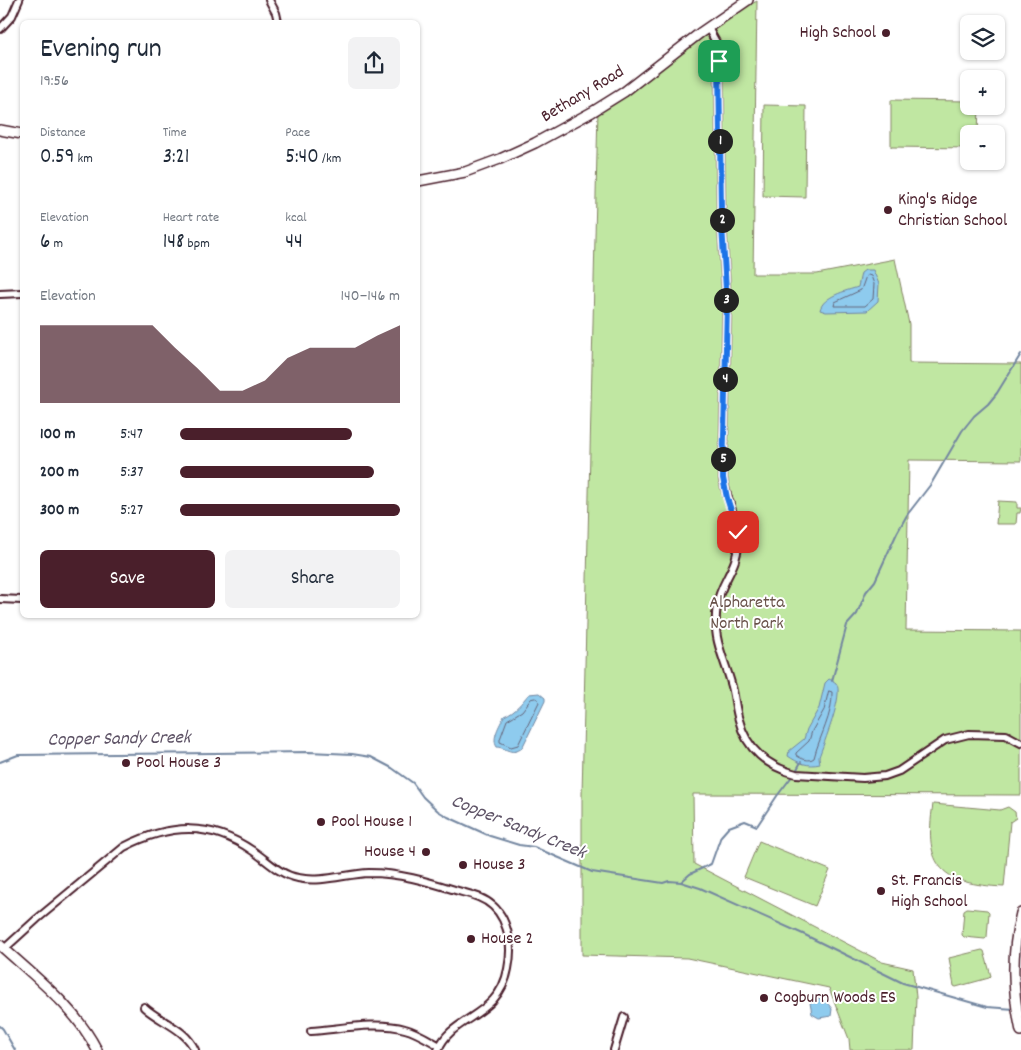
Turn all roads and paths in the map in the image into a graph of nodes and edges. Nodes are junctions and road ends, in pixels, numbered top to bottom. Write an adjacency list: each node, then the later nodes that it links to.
1 (19, 0): 6 (street)
2 (269, 0): 4 (street)
3 (748, 0): 5 (street, Bethany Road)
4 (278, 20)
5 (708, 28): 9 (street, Bethany Road); 14 (street)
6 (0, 29)
7 (0, 130): 8 (street)
8 (20, 134)
9 (420, 181)
10 (20, 293): 11 (street)
11 (0, 294)
12 (0, 600): 13 (street)
13 (20, 600)
14 (1021, 743)
15 (1021, 913): 20 (street)
16 (2, 947): 21 (street); 22 (street)
17 (144, 1007): 23 (street)
18 (624, 1017): 24 (street)
19 (311, 1030): 21 (street)
20 (1021, 1031)
21 (439, 1048)
22 (97, 1050)
23 (195, 1050)
24 (614, 1050)

